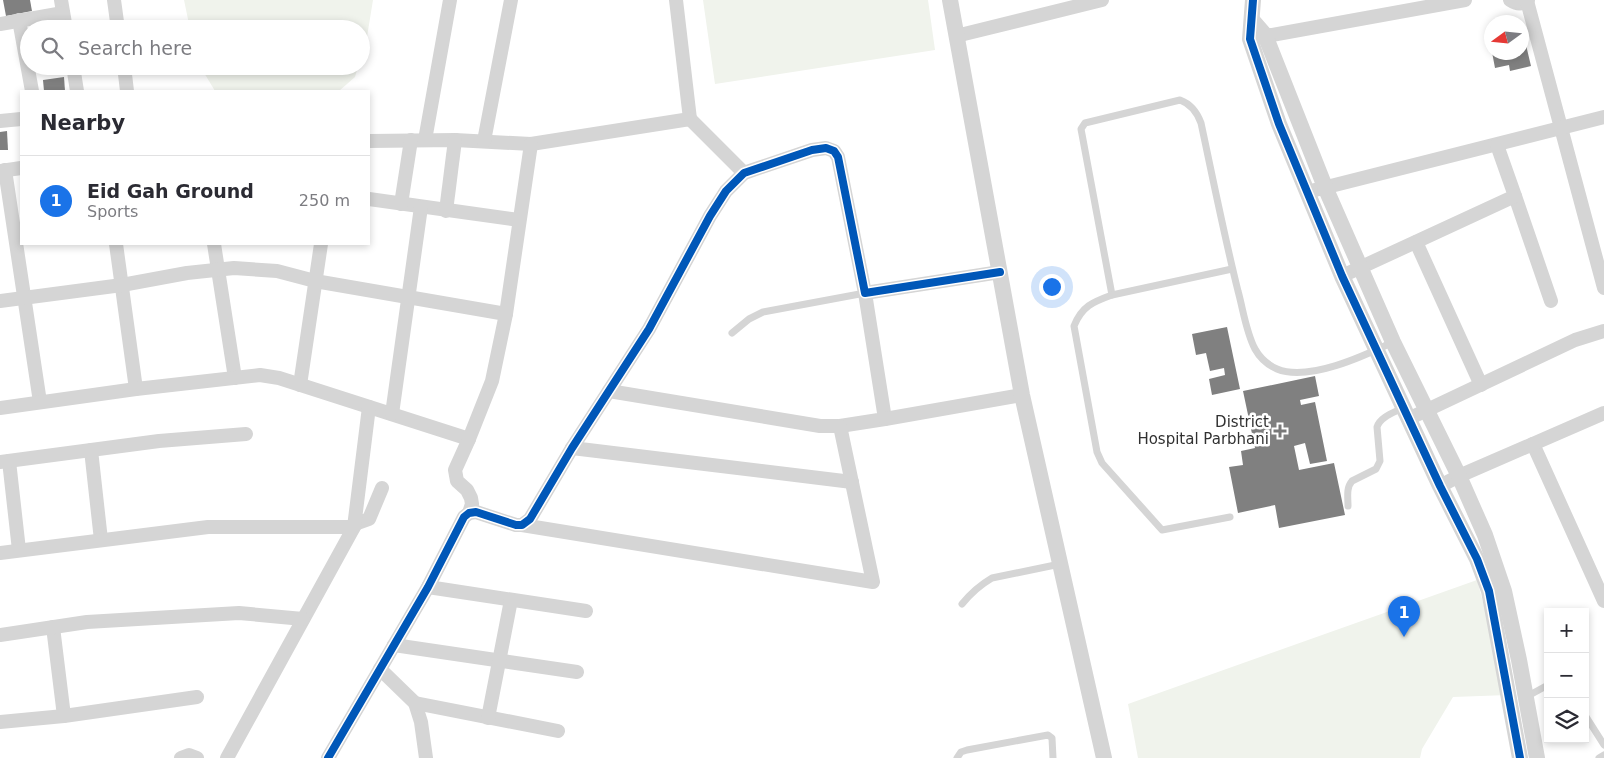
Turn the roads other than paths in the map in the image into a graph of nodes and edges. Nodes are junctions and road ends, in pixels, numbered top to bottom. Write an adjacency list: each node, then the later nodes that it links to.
1 (114, 0): 14 (street)
2 (450, 0): 33 (street)
3 (511, 0): 36 (street)
4 (676, 0): 28 (street)
5 (950, 0): 17 (street)
6 (1102, 0): 17 (street)
7 (1253, 0): 18 (street)
8 (1466, 0): 18 (street)
9 (1510, 0): 10 (street)
10 (1527, 1): 31 (street)
11 (62, 6): 12 (street); 13 (street)
12 (19, 20): 15 (street); 16 (street)
13 (64, 20)
14 (117, 20)
15 (0, 24)
16 (20, 25)
17 (956, 36): 57 (street)
18 (1258, 37): 25 (street); 30 (street)
19 (29, 75): 22 (street)
20 (74, 75): 23 (street)
21 (125, 75): 24 (street)
22 (32, 90)
23 (77, 90)
24 (127, 90)
25 (1298, 117): 30 (street); 42 (street)
26 (1604, 117): 31 (street)
27 (20, 119): 29 (street)
28 (690, 119): 37 (street); 41 (street)
29 (0, 122)
30 (1279, 124): 43 (street)
31 (1561, 128): 38 (street); 61 (street)
32 (411, 140): 33 (street); 35 (street); 46 (street)
33 (425, 140): 34 (street)
34 (455, 140): 36 (street); 48 (street)
35 (370, 141)
36 (484, 141): 37 (street)
37 (530, 144): 49 (street)
38 (1497, 144): 42 (street); 44 (street)
39 (20, 168): 40 (street)
40 (3, 170): 64 (street)
41 (744, 173): 62 (street); 77 (street)
42 (1325, 187): 43 (street); 54 (street)
43 (1307, 192): 58 (street)
44 (1515, 196): 50 (street); 67 (street)
45 (370, 199): 46 (street)
46 (401, 204): 47 (street)
47 (421, 207): 48 (street); 65 (street)
48 (446, 211): 49 (street)
49 (520, 220): 68 (street)
50 (1416, 242): 54 (street); 75 (street)
51 (116, 245): 60 (street)
52 (214, 245): 55 (street)
53 (321, 245): 59 (street)
54 (1361, 268): 58 (street); 71 (street)
55 (218, 269): 59 (street); 60 (street); 73 (street)
56 (1232, 269): 63 (lane); 63 (lane); 72 (lane)
57 (1000, 272): 62 (street); 78 (street)
58 (1342, 276): 72 (street)
59 (315, 281): 65 (street); 74 (street)
60 (122, 285): 64 (street); 76 (street)
61 (1604, 288)
62 (864, 293): 70 (lane); 86 (street)
63 (1112, 295): 100 (lane)
64 (25, 297): 66 (street); 79 (street)
65 (408, 298): 68 (street); 84 (street)
66 (0, 301)
67 (1551, 301)
68 (506, 314): 89 (street)
69 (1604, 331): 75 (street)
70 (732, 333)
71 (1393, 342): 72 (lane); 82 (street)
72 (1376, 350): 85 (street)
73 (235, 378): 74 (street); 76 (street)
74 (300, 385): 80 (street)
75 (1481, 385): 82 (street)
76 (136, 389): 79 (street)
77 (609, 391): 87 (street); 91 (street)
78 (1022, 395): 86 (street); 106 (street)
79 (40, 402): 81 (street)
80 (369, 407): 84 (street); 101 (street)
81 (0, 408)
82 (1427, 411): 85 (street); 94 (street)
83 (1604, 413): 90 (street)
84 (392, 414): 89 (street)
85 (1406, 414): 96 (street); 98 (lane)
86 (886, 419): 87 (street)
87 (840, 426): 95 (street)
88 (246, 434): 92 (street)
89 (469, 440): 99 (street)
90 (1533, 444): 94 (street); 109 (street)
91 (572, 448): 95 (street); 102 (street)
92 (91, 450): 93 (street); 103 (street)
93 (4, 462): 104 (street)
94 (1459, 476): 96 (street); 121 (street)
95 (852, 482): 102 (street)
96 (1440, 486): 123 (street)
97 (382, 488): 101 (street)
98 (1348, 506)
99 (469, 512): 102 (street); 107 (street)
100 (1230, 517)
101 (355, 525): 103 (street); 112 (street)
102 (522, 525)
103 (101, 540): 104 (street)
104 (19, 550): 105 (street)
105 (0, 553)
106 (1060, 564): 110 (lane); 138 (street)
107 (428, 587): 108 (street); 115 (street)
108 (511, 600): 111 (street); 116 (street)
109 (1604, 601)
110 (962, 604)
111 (586, 611)
112 (303, 618): 113 (street); 133 (street)
113 (53, 627): 114 (street); 124 (street)
114 (0, 635)
115 (394, 645): 116 (street); 117 (street)
116 (500, 661): 118 (street); 125 (street)
117 (380, 669): 122 (street); 134 (street)
118 (577, 672)
119 (1544, 687): 121 (lane)
120 (197, 697): 124 (street)
121 (1526, 697): 123 (lane); 140 (street)
122 (415, 703): 125 (street); 135 (street)
123 (1510, 707): 139 (street)
124 (64, 716): 127 (street)
125 (488, 718): 128 (street)
126 (1589, 721): 129 (lane)
127 (0, 722)
128 (558, 731)
129 (1604, 745)
130 (1604, 755): 141 (lane)
131 (181, 758): 132 (street)
132 (196, 758)
133 (227, 758)
134 (328, 758)
135 (426, 758)
136 (957, 758): 137 (lane)
137 (1053, 758)
138 (1104, 758)
139 (1520, 758)
140 (1537, 758)
141 (1599, 758)

